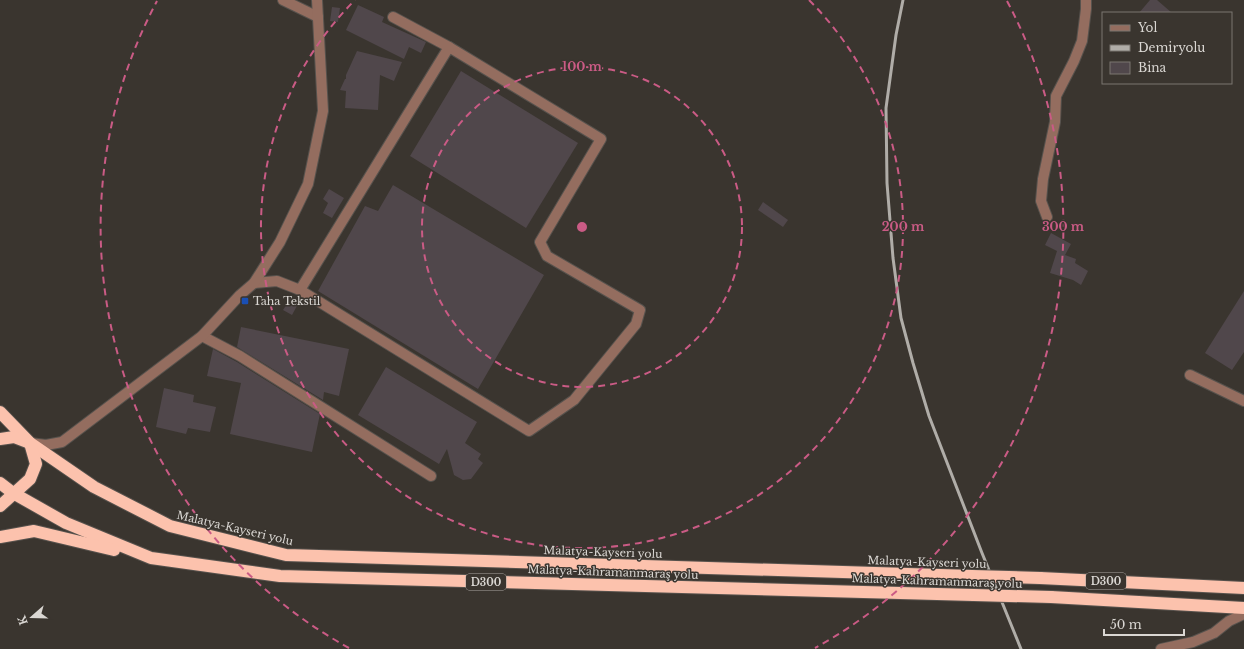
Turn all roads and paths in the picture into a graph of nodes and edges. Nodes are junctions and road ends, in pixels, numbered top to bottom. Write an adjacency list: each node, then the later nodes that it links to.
1 (283, 0): 4 (street)
2 (317, 0): 4 (street)
3 (1086, 0): 7 (street)
4 (318, 17): 8 (street)
5 (393, 17): 6 (street)
6 (449, 47): 9 (street); 9 (street)
7 (1047, 217)
8 (254, 283): 9 (street); 10 (street)
9 (300, 290)
10 (202, 336): 15 (street); 16 (street)
11 (1190, 375): 12 (street)
12 (1244, 402)
13 (0, 412): 15 (highway, Malatya-Kayseri yolu / D300)
14 (0, 439): 15 (highway)
15 (30, 443): 18 (highway); 22 (highway, Malatya-Kayseri yolu / D300, bridge)
16 (431, 476)
17 (0, 483): 18 (highway, Malatya-Kahramanmaraş yolu / D300)
18 (13, 494): 19 (highway); 21 (highway, Malatya-Kahramanmaraş yolu / D300)
19 (0, 506)
20 (0, 537): 21 (highway)
21 (150, 558): 23 (highway, Malatya-Kahramanmaraş yolu / D300, bridge)
22 (1244, 588)
23 (1244, 608)
24 (1244, 614): 25 (street)
25 (1161, 649)

